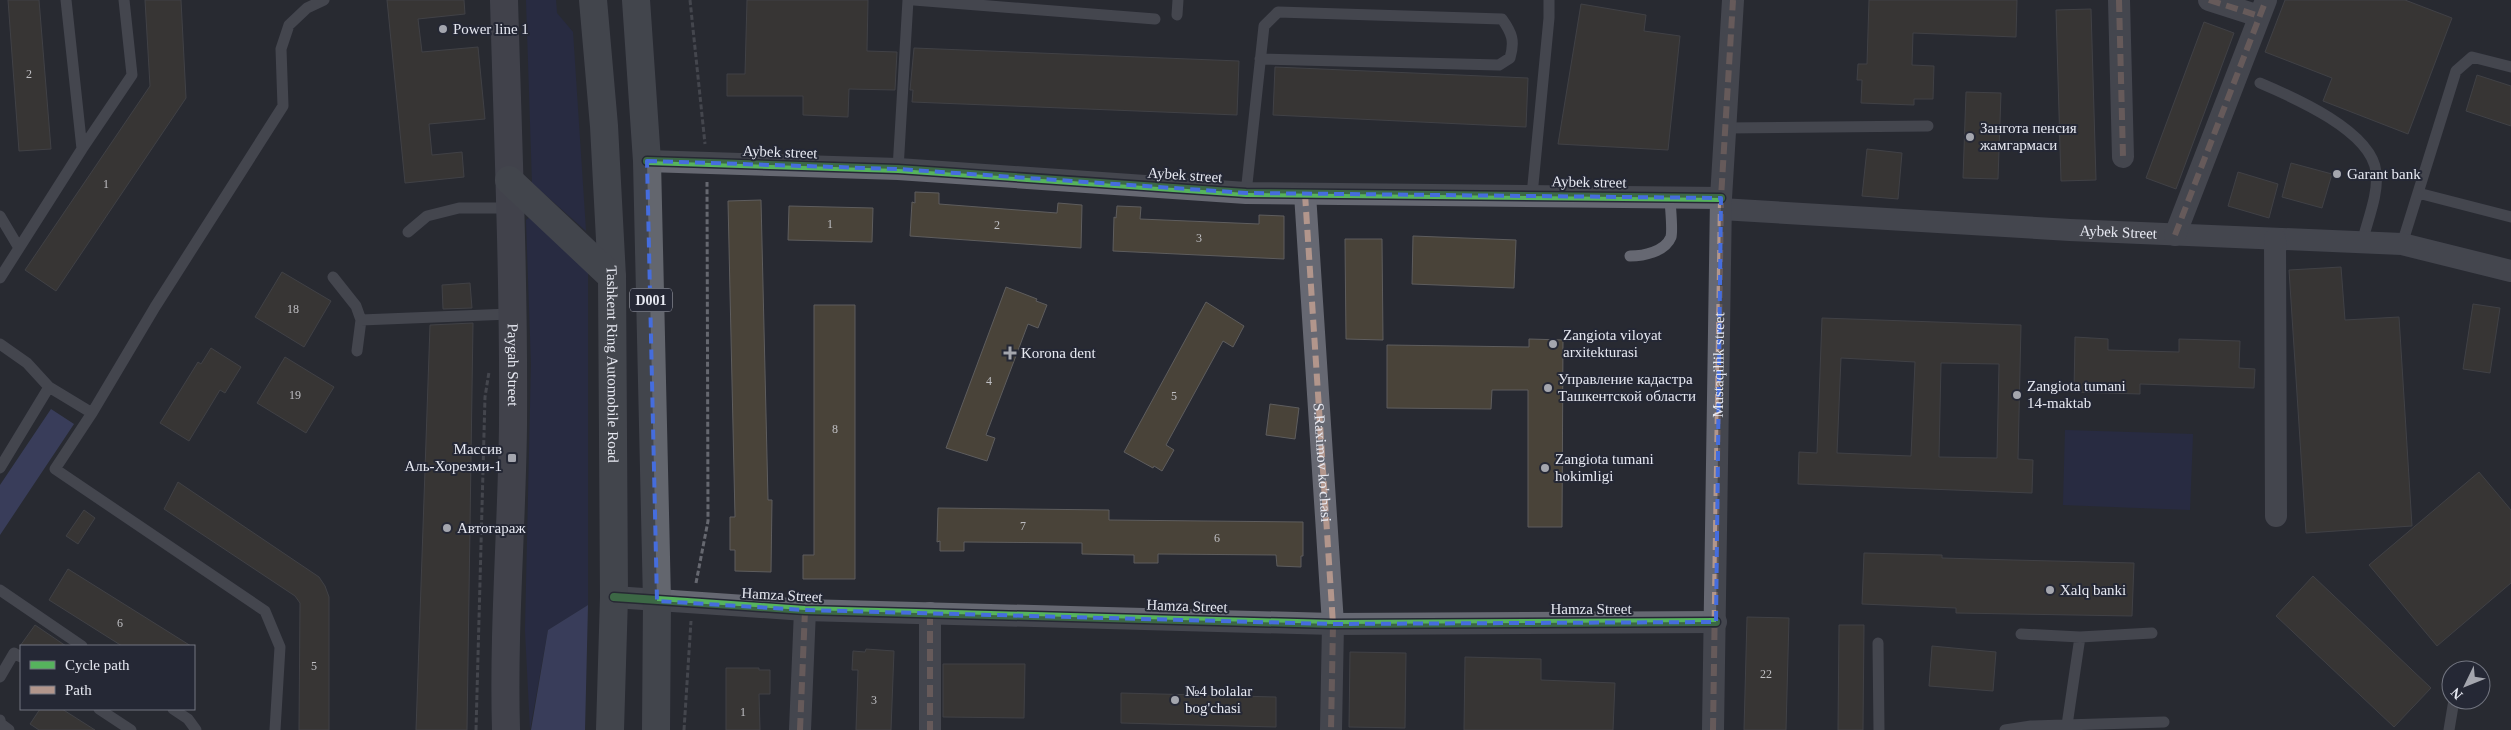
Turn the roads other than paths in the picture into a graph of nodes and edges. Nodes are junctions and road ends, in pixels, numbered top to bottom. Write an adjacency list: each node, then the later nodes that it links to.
1 (66, 0): 22 (lane)
2 (124, 0): 22 (lane)
3 (324, 0): 52 (lane)
4 (504, 0): 26 (street, Paygah Street)
5 (593, 0): 46 (highway, Tashkent Ring Automobile Road / D001)
6 (636, 0): 24 (highway, D001)
7 (908, 0): 25 (lane)
8 (914, 0): 16 (lane)
9 (1178, 0): 15 (lane)
10 (1549, 0): 30 (lane)
11 (1733, 0): 21 (street, Mustaqillik street)
12 (2119, 0): 23 (street)
13 (2208, 0): 14 (street)
14 (2263, 8): 37 (street)
15 (1177, 16)
16 (1155, 18)
17 (1260, 59): 17 (lane); 27 (lane)
18 (2511, 67): 28 (lane)
19 (2260, 82): 39 (lane)
20 (1928, 126): 21 (lane)
21 (1725, 128): 32 (street, Mustaqillik street)
22 (82, 149): 41 (lane)
23 (2123, 157)
24 (648, 161): 25 (street, Aybek street); 57 (highway, D001)
25 (898, 169): 27 (street, Aybek street)
26 (510, 180): 33 (street, Paygah Street); 46 (highway)
27 (1246, 193): 29 (street, Aybek street)
28 (2418, 193): 35 (lane); 40 (lane)
29 (1305, 194): 30 (street, Aybek street); 61 (street, S.Raximov ko'chasi)
30 (1532, 194): 31 (street, Aybek street)
31 (1670, 197): 32 (street, Aybek street); 42 (lane)
32 (1721, 204): 37 (street, Aybek Street); 60 (street, Mustaqillik street)
33 (510, 208): 36 (lane); 47 (street, Paygah Street)
34 (0, 216): 41 (lane)
35 (2511, 216)
36 (408, 232)
37 (2175, 234): 38 (street, Aybek Street)
38 (2275, 239): 39 (street, Aybek Street); 54 (street)
39 (2362, 243): 40 (street, Aybek Street)
40 (2402, 244): 43 (street, Aybek Street)
41 (19, 248): 45 (lane)
42 (1630, 256)
43 (2511, 271)
44 (333, 276): 48 (lane)
45 (0, 278)
46 (612, 278): 56 (highway, Tashkent Ring Automobile Road / D001)
47 (514, 314): 48 (lane); 79 (street, Paygah Street)
48 (360, 320): 50 (lane)
49 (0, 344): 51 (lane)
50 (357, 351)
51 (49, 387): 52 (lane); 53 (lane)
52 (92, 413): 78 (lane)
53 (0, 468)
54 (2276, 516)
55 (0, 590): 66 (lane)
56 (614, 597): 57 (street, Hamza Street); 80 (highway, Tashkent Ring Automobile Road / D001)
57 (658, 601): 58 (street, Hamza Street); 81 (highway, D001)
58 (805, 610): 59 (street, Hamza Street); 82 (street)
59 (930, 613): 61 (street, Hamza Street); 83 (street)
60 (1716, 622): 61 (street, Hamza Street); 85 (street, Mustaqillik street)
61 (1333, 624): 84 (street, S.Raximov ko'chasi)
62 (2152, 633): 64 (lane)
63 (2021, 634): 64 (lane)
64 (2080, 637): 74 (lane)
65 (1878, 643): 86 (lane)
66 (81, 645)
67 (20, 656): 68 (lane)
68 (0, 677)
69 (101, 710): 76 (lane)
70 (174, 710): 77 (lane)
71 (2452, 710): 88 (lane)
72 (0, 720): 75 (lane)
73 (2164, 722): 74 (lane)
74 (2067, 725): 87 (lane)
75 (9, 730)
76 (131, 730)
77 (196, 730)
78 (276, 730)
79 (506, 730)
80 (610, 730)
81 (656, 730)
82 (800, 730)
83 (930, 730)
84 (1331, 730)
85 (1712, 730)
86 (1879, 730)
87 (2004, 730)
88 (2449, 730)

